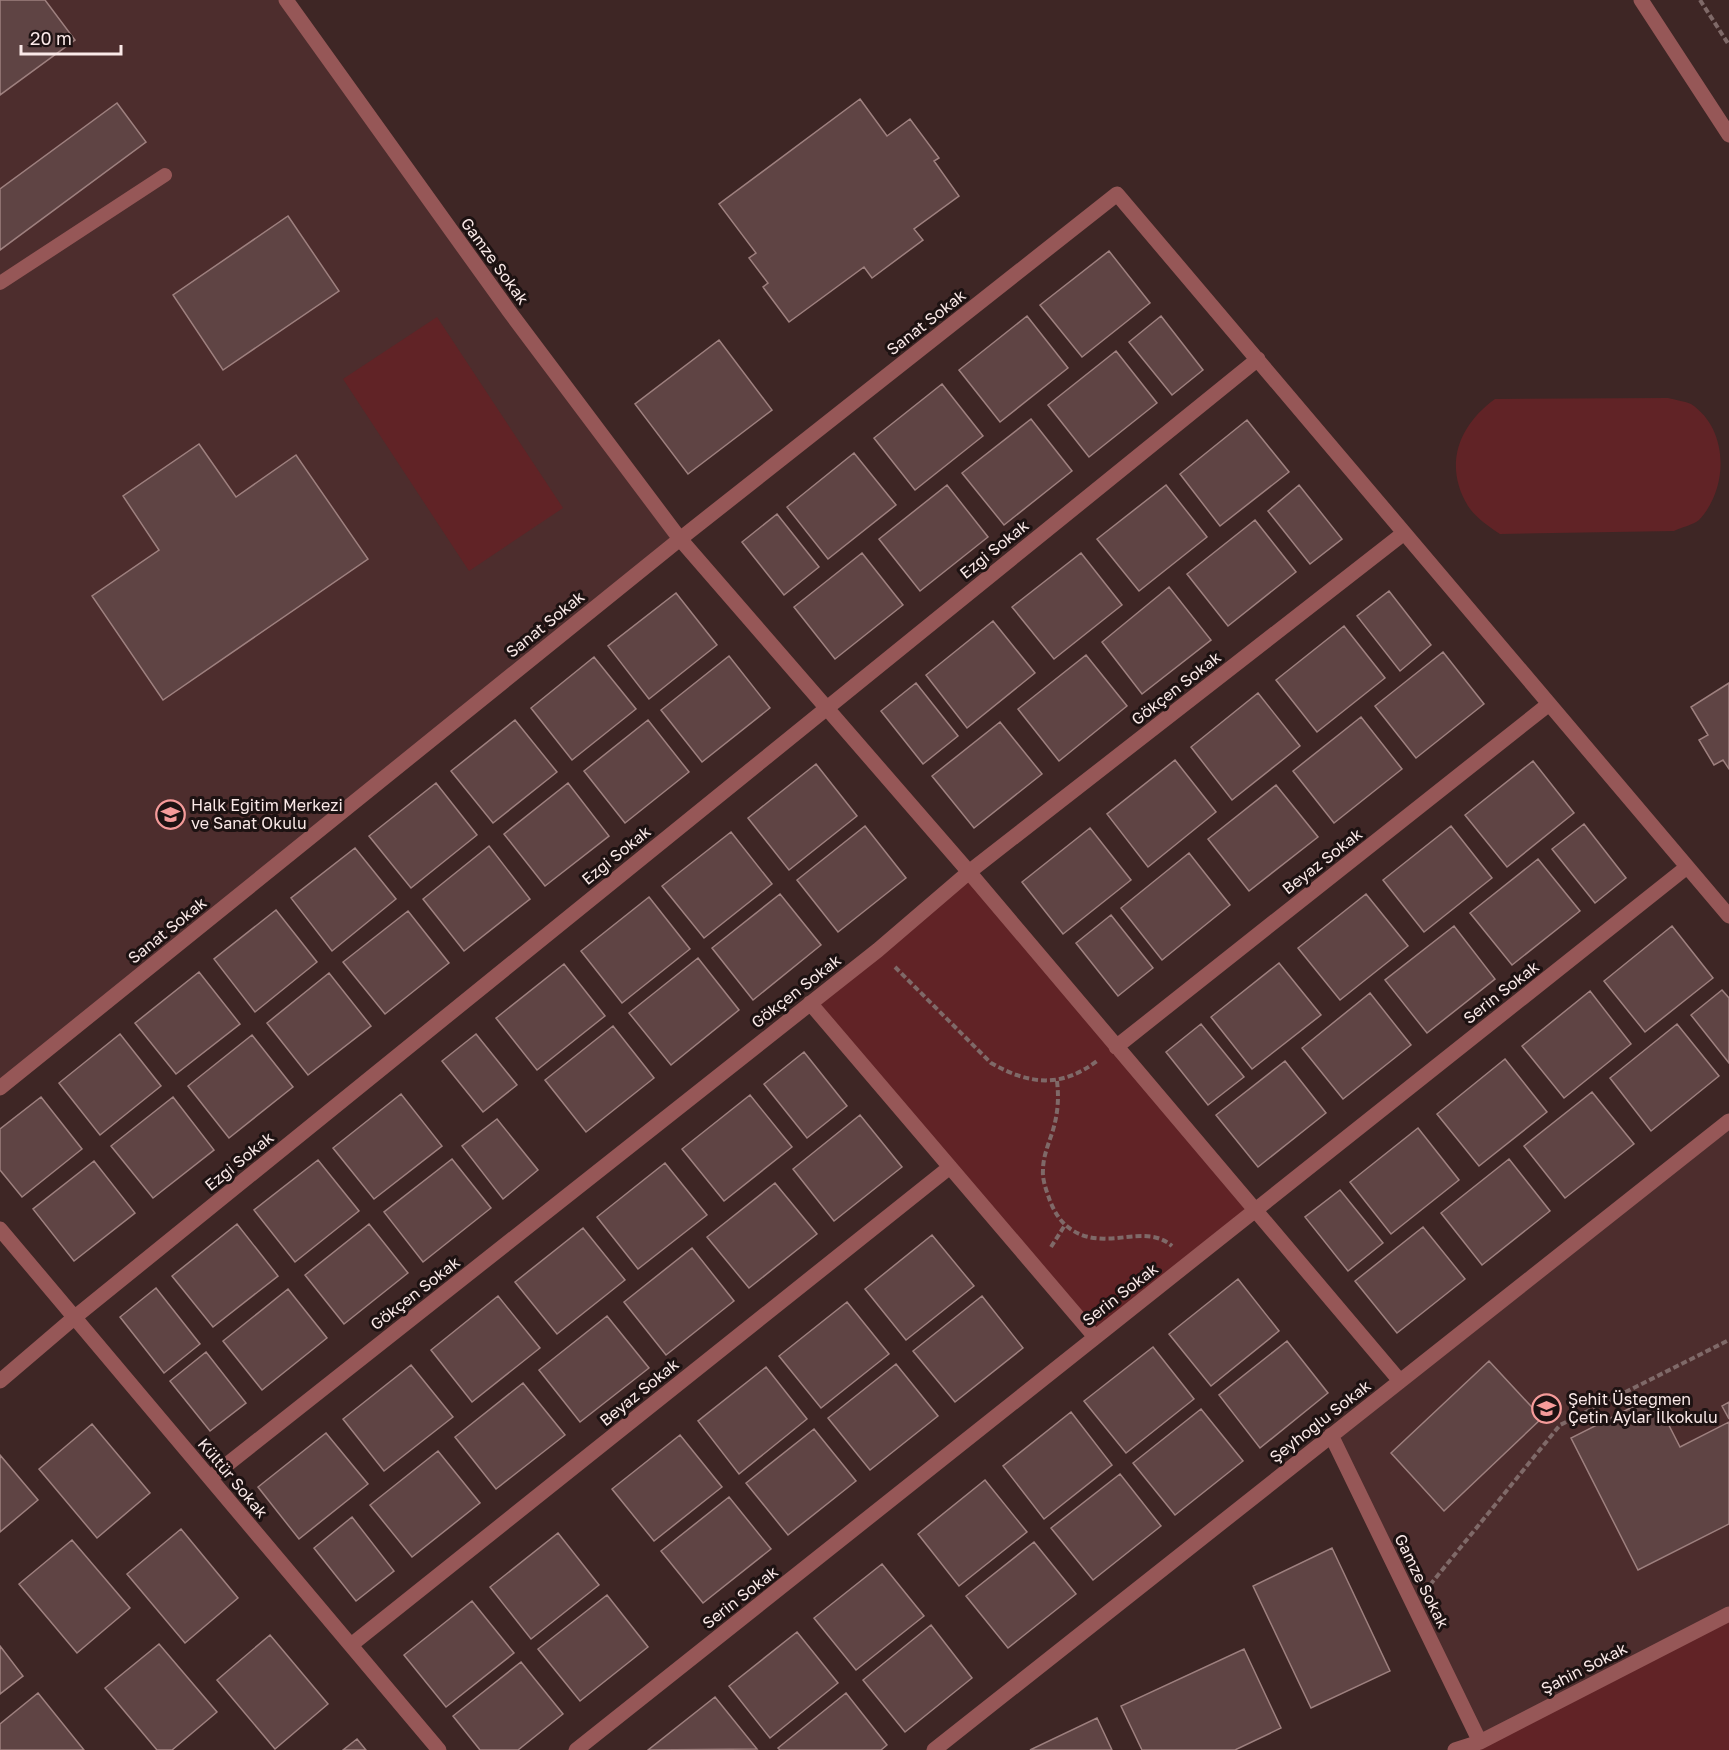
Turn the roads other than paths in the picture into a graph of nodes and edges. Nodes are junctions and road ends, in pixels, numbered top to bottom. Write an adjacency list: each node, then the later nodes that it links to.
1 (286, 0): 8 (street, Gamze Sokak)
2 (1641, 0): 3 (street)
3 (1729, 135)
4 (165, 175): 5 (lane)
5 (0, 283)
6 (1258, 359): 7 (street); 8 (street, Sanat Sokak); 10 (street, Ezgi Sokak)
7 (1404, 533): 9 (street); 12 (street, Gökçen Sokak)
8 (680, 539): 10 (street, Gamze Sokak); 16 (street, Sanat Sokak)
9 (1549, 704): 11 (street); 15 (street, Beyaz Sokak)
10 (826, 708): 12 (street, Gamze Sokak); 21 (street, Ezgi Sokak)
11 (1687, 867): 13 (street); 19 (street, Serin Sokak)
12 (969, 872): 14 (street, Gökçen Sokak); 15 (street, Gamze Sokak)
13 (1729, 916)
14 (810, 1003): 18 (street); 26 (street, Gökçen Sokak)
15 (1116, 1047): 19 (street, Gamze Sokak)
16 (0, 1088)
17 (1729, 1120): 24 (street, Şeyhoğlu Sokak)
18 (950, 1167): 22 (street); 28 (street, Beyaz Sokak)
19 (1255, 1210): 22 (street, Serin Sokak); 24 (street, Gamze Sokak)
20 (0, 1228): 21 (street, Kültür Sokak)
21 (75, 1317): 23 (street, Ezgi Sokak); 26 (street, Kültür Sokak)
22 (1095, 1337): 31 (street, Serin Sokak)
23 (0, 1381)
24 (1400, 1381): 25 (street, Şeyhoğlu Sokak)
25 (1332, 1435): 29 (street, Gamze Sokak); 32 (street, Şeyhoğlu Sokak)
26 (210, 1478): 28 (street, Kültür Sokak)
27 (1729, 1614): 29 (street, Şahin Sokak)
28 (351, 1645): 30 (street, Kültür Sokak)
29 (1480, 1742): 33 (street, Şahin Sokak)
30 (439, 1750)
31 (576, 1750)
32 (934, 1750)
33 (1455, 1750)

